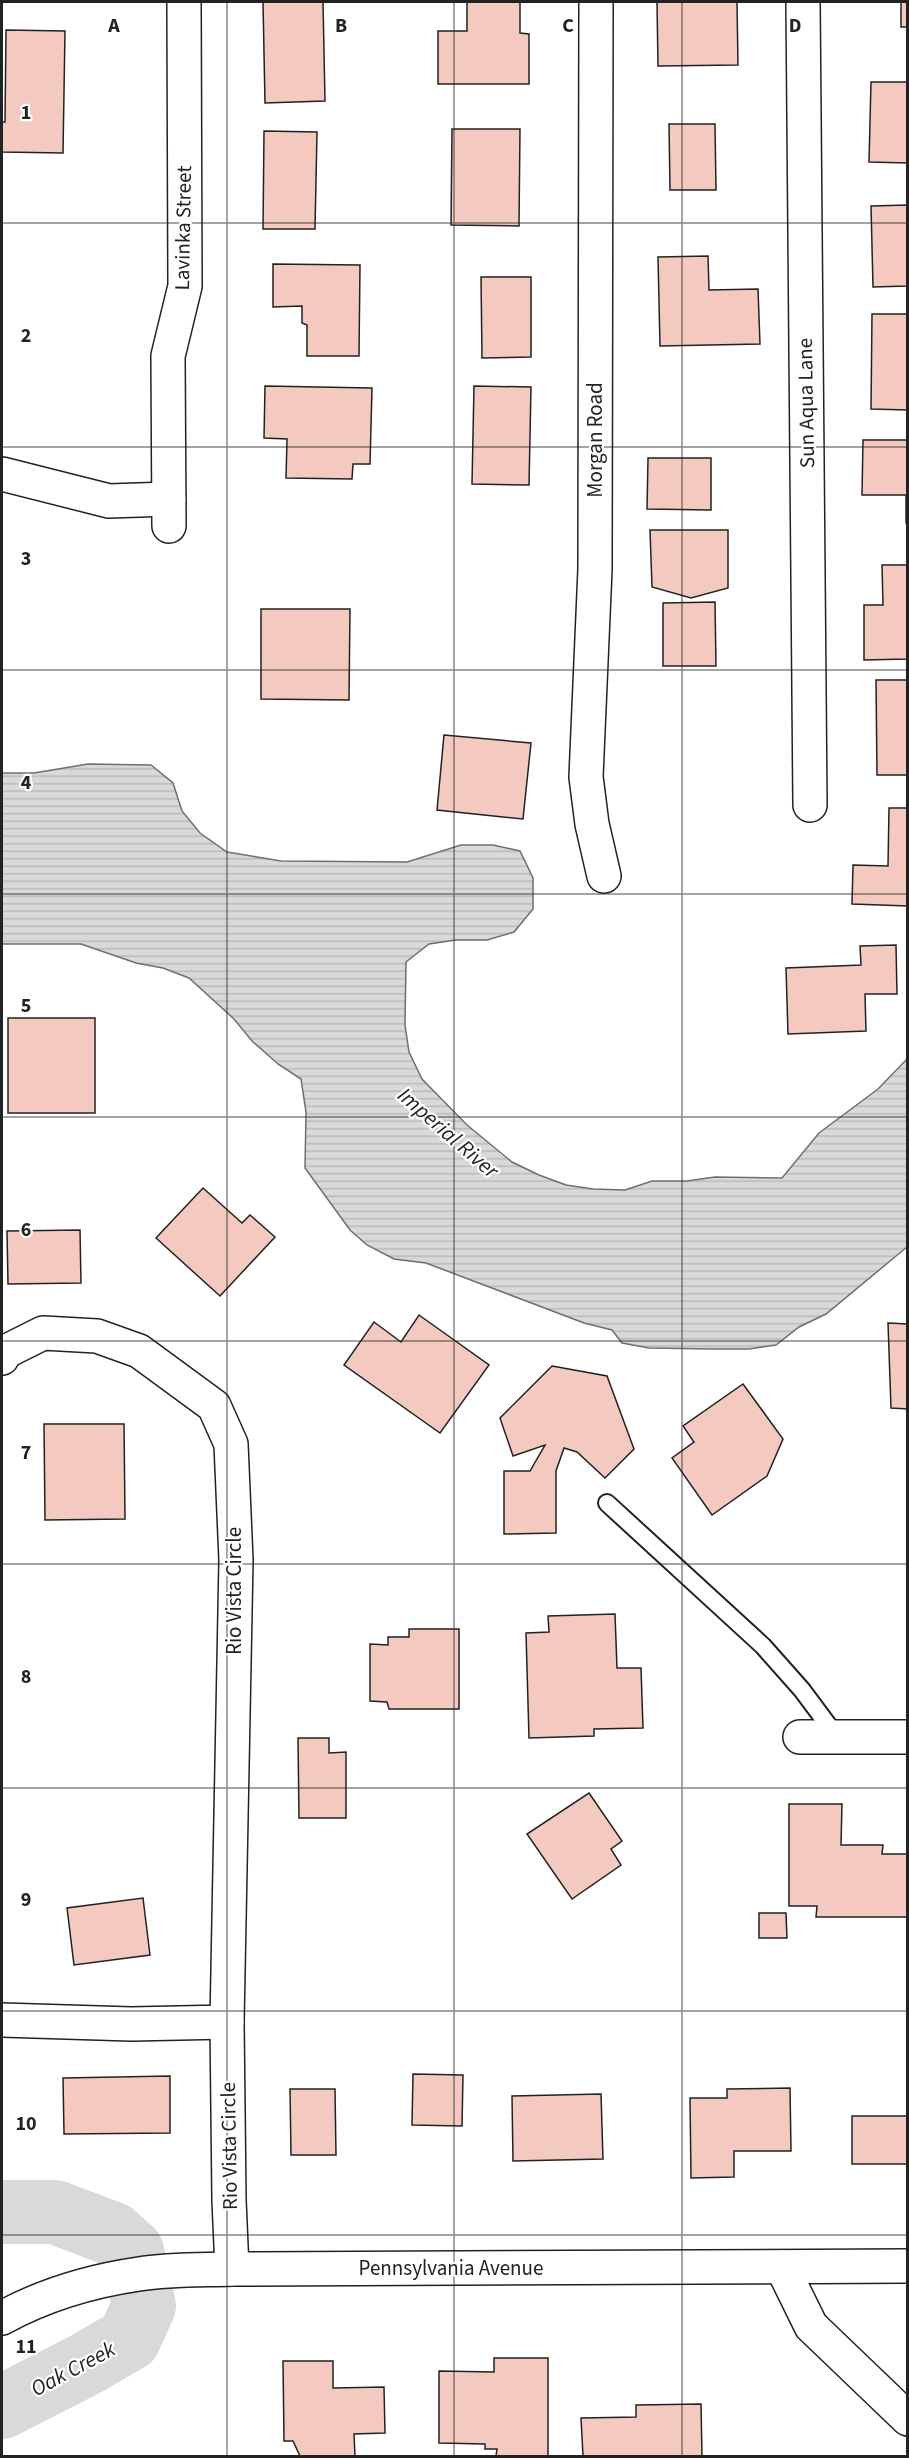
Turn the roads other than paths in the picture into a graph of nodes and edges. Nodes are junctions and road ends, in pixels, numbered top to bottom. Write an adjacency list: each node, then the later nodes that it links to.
1 (184, 2): 4 (street, Lavinka Street)
2 (596, 2): 6 (street, Morgan Road)
3 (803, 2): 5 (street, Sun Aqua Lane)
4 (2, 474)
5 (810, 805)
6 (604, 876)
7 (15, 1336): 8 (street, Rio Vista Circle); 14 (street, Rio Vista Circle)
8 (2, 1358)
9 (607, 1503): 11 (lane)
10 (800, 1737): 11 (street)
11 (837, 1737): 12 (street)
12 (908, 1737)
13 (2, 2020): 14 (street)
14 (227, 2022): 17 (street, Rio Vista Circle)
15 (908, 2266): 16 (street, Pennsylvania Avenue)
16 (782, 2267): 17 (street, Pennsylvania Avenue); 19 (street)
17 (232, 2269): 18 (street, Pennsylvania Avenue)
18 (2, 2318)
19 (908, 2419)

